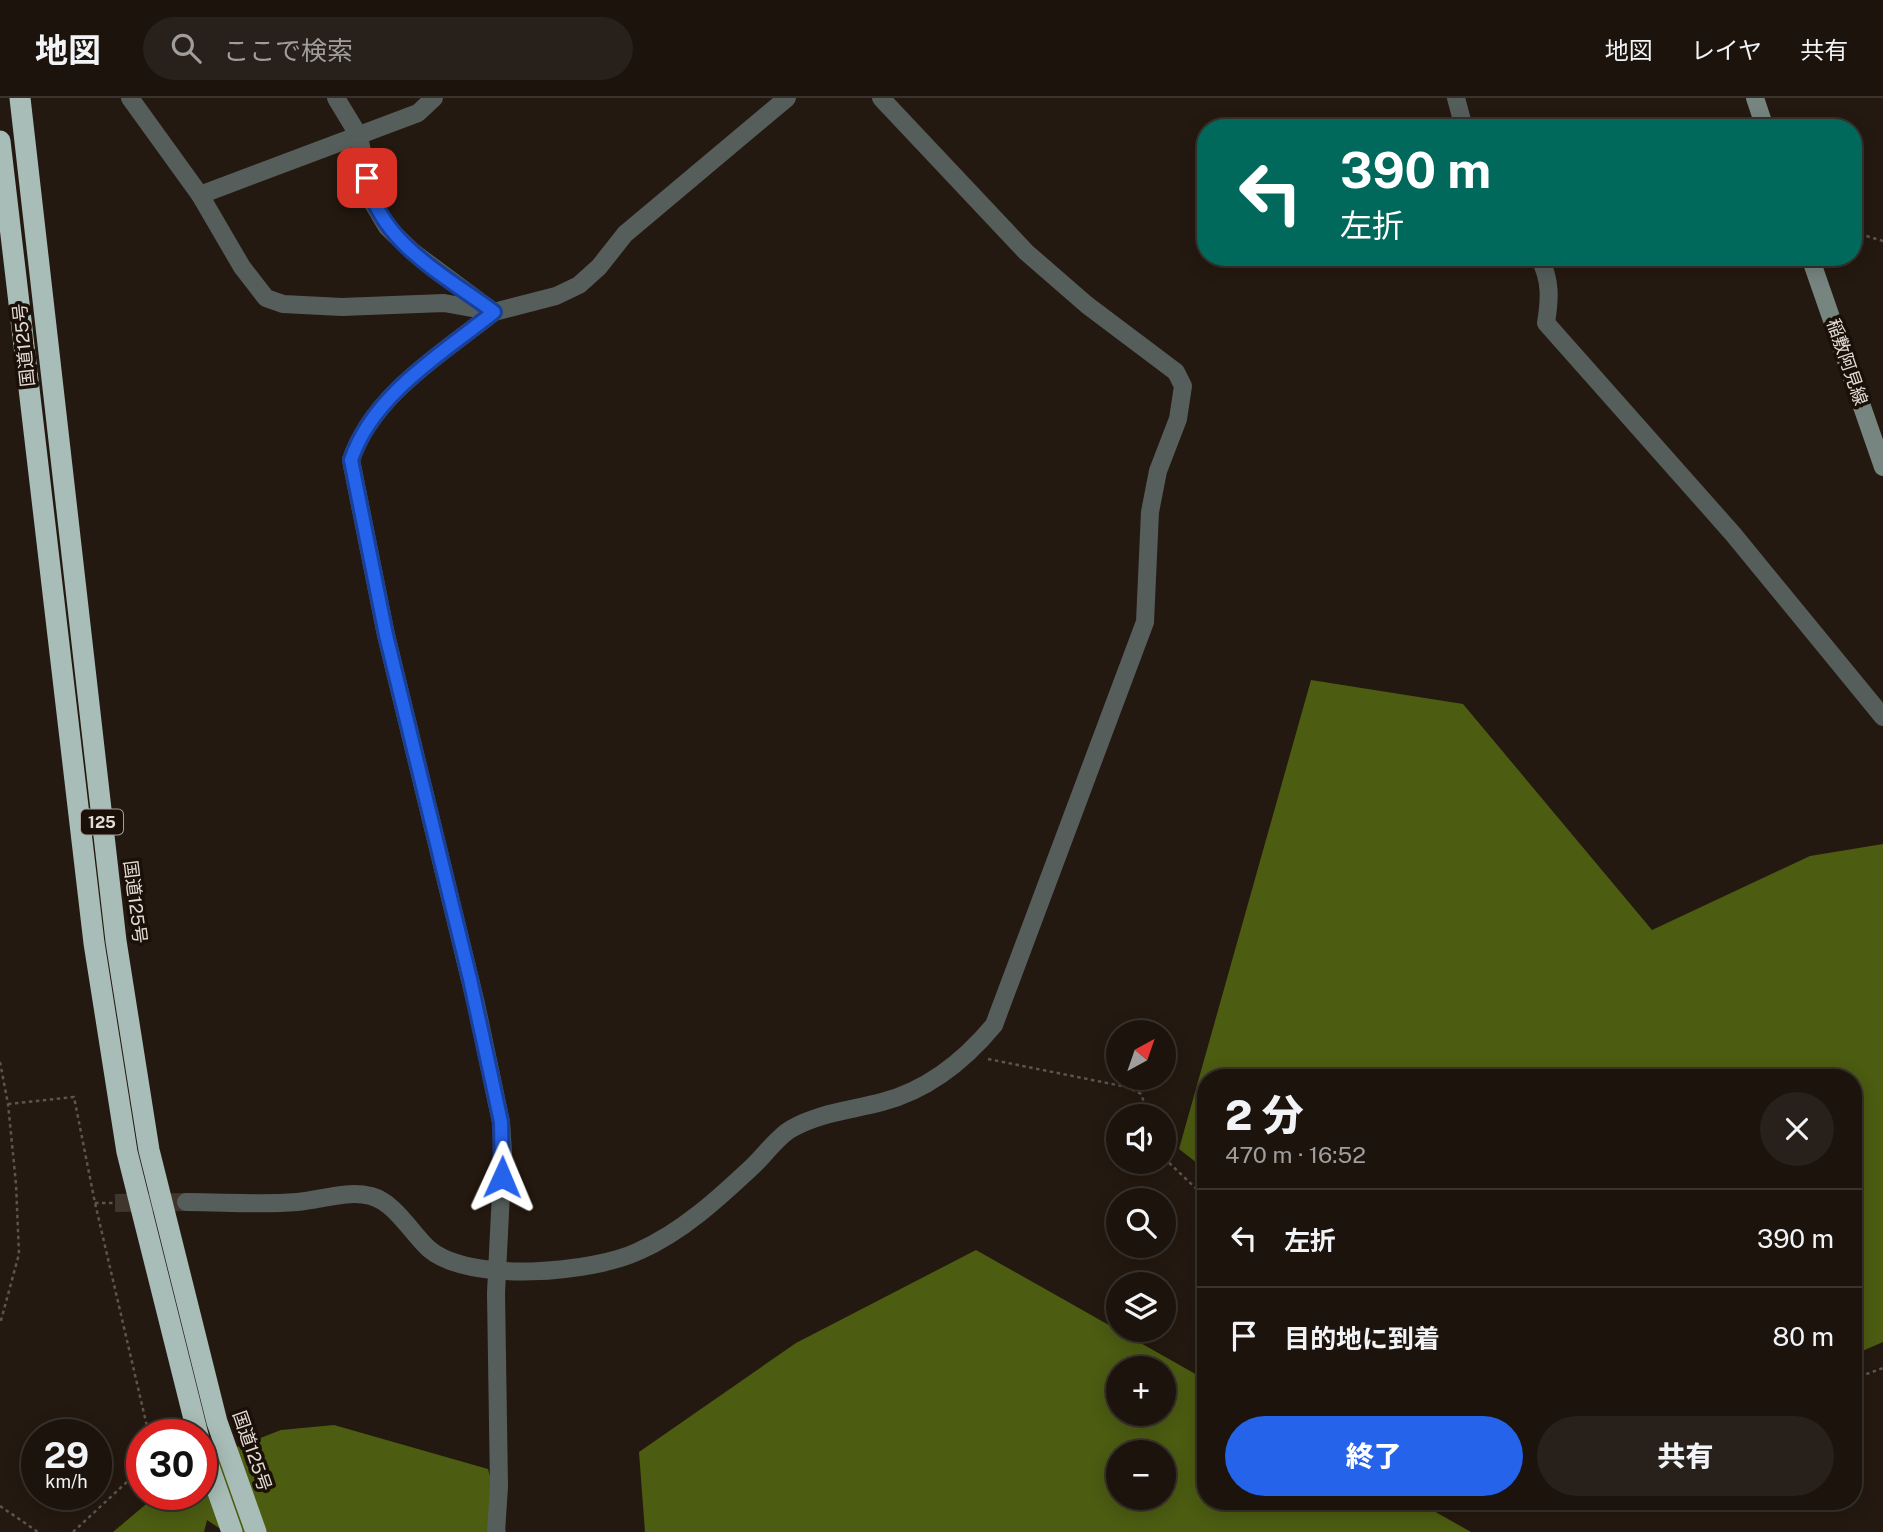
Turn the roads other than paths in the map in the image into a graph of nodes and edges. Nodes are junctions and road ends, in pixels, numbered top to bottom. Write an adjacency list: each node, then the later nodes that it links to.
1 (20, 98): 24 (highway, 国道125号 / 125)
2 (130, 98): 13 (street)
3 (336, 98): 11 (street)
4 (435, 98): 11 (street)
5 (787, 98): 16 (street)
6 (881, 98): 20 (street)
7 (1455, 98): 9 (street)
8 (1755, 98): 10 (main road)
9 (1461, 119)
10 (1762, 119)
11 (359, 136): 13 (street); 16 (street)
12 (0, 141): 21 (highway, 国道125号 / 125)
13 (200, 195): 16 (street)
14 (1543, 266): 18 (street)
15 (1813, 266): 17 (main road, 稲敷阿見線)
16 (494, 312): 20 (street)
17 (1883, 467)
18 (1883, 717)
19 (186, 1202): 20 (street)
20 (497, 1272): 25 (street)
21 (194, 1419)
22 (217, 1488): 23 (highway)
23 (233, 1532)
24 (256, 1532)
25 (496, 1532)

